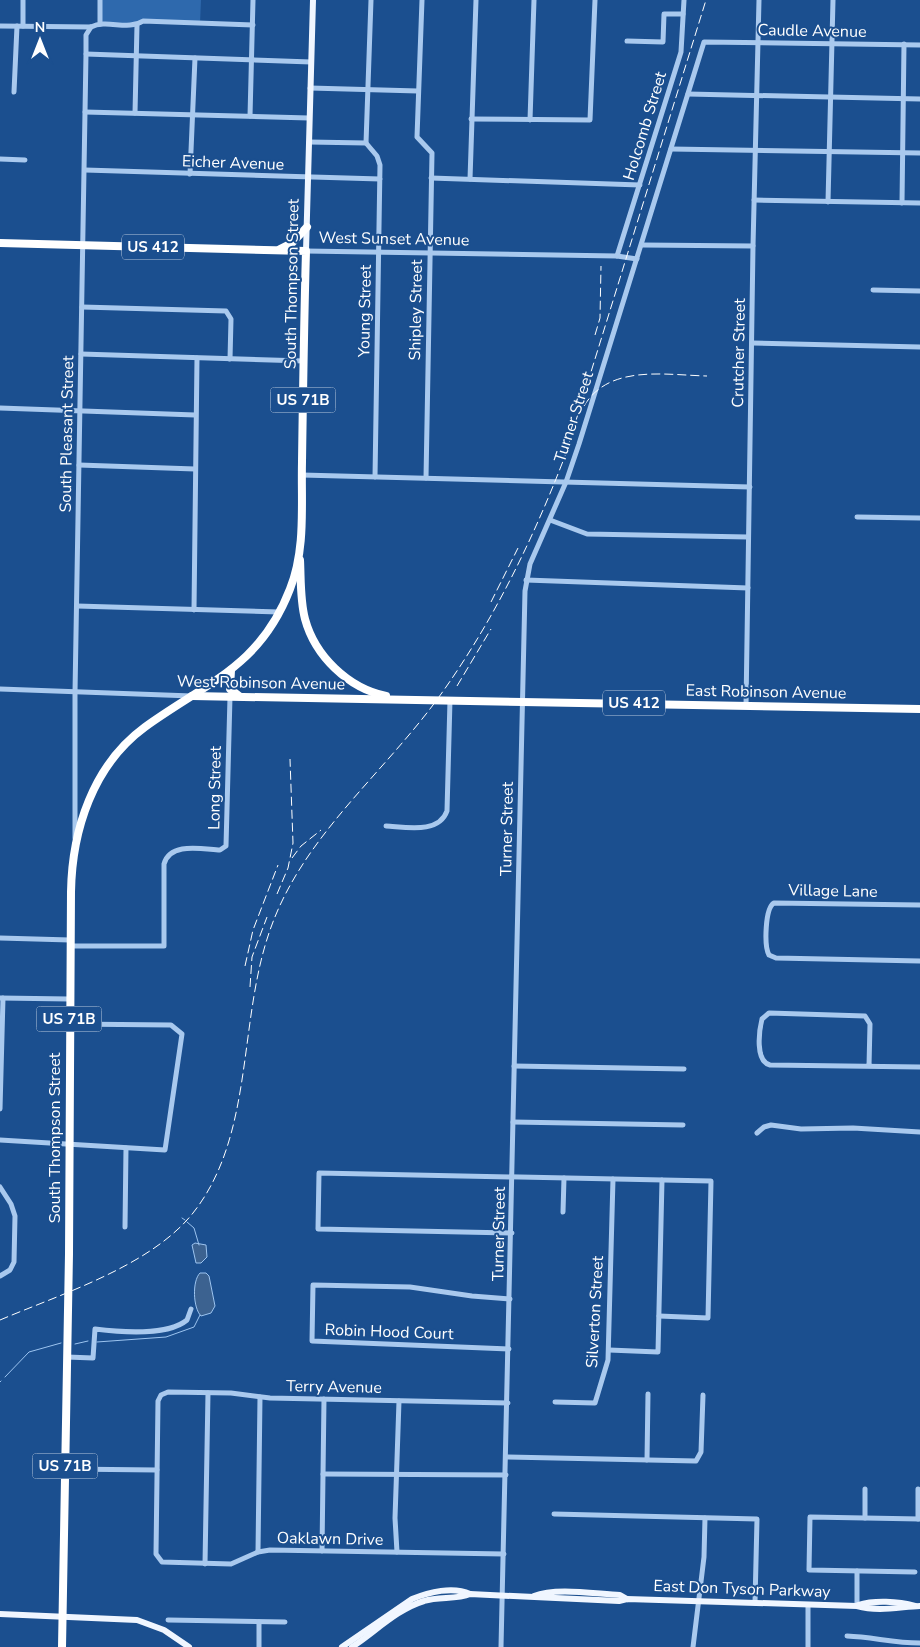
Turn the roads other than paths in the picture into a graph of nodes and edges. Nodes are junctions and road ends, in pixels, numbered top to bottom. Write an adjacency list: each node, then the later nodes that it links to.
1 (23, 0): 19 (street)
2 (100, 0): 14 (street)
3 (254, 0): 16 (street)
4 (313, 0): 31 (main road, South Thompson Street / US 71B)
5 (371, 0): 33 (street)
6 (422, 0): 34 (street, Shipley Street)
7 (476, 0): 46 (street)
8 (534, 0): 47 (street)
9 (595, 0): 47 (street)
10 (684, 0): 13 (street, Holcomb Street)
11 (759, 0): 23 (street, Crutcher Street)
12 (833, 0): 24 (street)
13 (684, 14): 21 (street); 63 (street, Holcomb Street)
14 (100, 24): 15 (street); 20 (street)
15 (137, 25): 16 (street); 28 (street)
16 (253, 25): 30 (street)
17 (0, 26): 18 (street)
18 (16, 26): 19 (street); 35 (street)
19 (23, 26): 20 (street)
20 (91, 27): 27 (street, South Pleasant Street)
21 (627, 41)
22 (704, 42): 23 (street, Caudle Avenue); 36 (street, Turner Street)
23 (758, 42): 24 (street, Caudle Avenue); 37 (street, Crutcher Street)
24 (832, 43): 25 (street, Caudle Avenue); 38 (street)
25 (904, 44): 26 (street, Caudle Avenue); 39 (street)
26 (920, 45)
27 (86, 54): 28 (street); 41 (street, South Pleasant Street)
28 (137, 56): 29 (street); 42 (street)
29 (195, 58): 30 (street); 43 (street)
30 (252, 60): 31 (street); 44 (street)
31 (311, 62): 32 (main road, South Thompson Street / US 71B)
32 (310, 88): 33 (street); 45 (main road, South Thompson Street / US 71B)
33 (367, 89): 34 (street); 49 (street)
34 (418, 91): 60 (street, Shipley Street)
35 (14, 92)
36 (688, 94): 37 (street); 50 (street, Turner Street)
37 (756, 96): 38 (street); 51 (street, Crutcher Street)
38 (830, 98): 39 (street); 52 (street)
39 (904, 98): 40 (street); 53 (street)
40 (920, 99)
41 (86, 112): 42 (street); 57 (street, South Pleasant Street)
42 (135, 113): 43 (street)
43 (193, 114): 44 (street); 58 (street)
44 (250, 116): 45 (street)
45 (309, 118): 48 (main road, South Thompson Street / US 71B)
46 (471, 119): 47 (street); 62 (street)
47 (530, 120)
48 (309, 142): 49 (street); 59 (main road, South Thompson Street / US 71B)
49 (366, 143): 61 (street, Young Street)
50 (671, 149): 51 (street); 71 (street, Turner Street)
51 (756, 150): 52 (street); 64 (street, Crutcher Street)
52 (829, 152): 53 (street); 65 (street)
53 (903, 153): 54 (street); 66 (street)
54 (920, 154)
55 (0, 159): 56 (street)
56 (25, 160)
57 (84, 170): 58 (street, Eicher Avenue); 70 (street, South Pleasant Street)
58 (190, 174): 59 (street, Eicher Avenue)
59 (308, 178): 61 (street, Eicher Avenue); 68 (main road, South Thompson Street / US 71B)
60 (431, 178): 62 (street); 76 (street, Shipley Street)
61 (380, 179): 75 (street, Young Street)
62 (470, 180): 63 (street)
63 (640, 185): 77 (street, Holcomb Street)
64 (754, 200): 65 (street); 72 (street, Crutcher Street)
65 (828, 202): 66 (street)
66 (902, 203): 67 (street)
67 (920, 204)
68 (306, 227): 73 (highway); 74 (main road, South Thompson Street / US 71B)
69 (0, 243): 70 (highway, West Sunset Avenue / US 412)
70 (83, 245): 73 (highway, West Sunset Avenue / US 412); 81 (street, South Pleasant Street)
71 (642, 245): 72 (street); 78 (street, Turner Street)
72 (753, 246): 82 (street, Crutcher Street)
73 (278, 250): 74 (highway, West Sunset Avenue / US 412)
74 (306, 251): 75 (street, West Sunset Avenue); 87 (highway, South Thompson Street / US 71B)
75 (378, 252): 76 (street, West Sunset Avenue); 94 (street, Young Street)
76 (429, 254): 77 (street, West Sunset Avenue); 95 (street, Shipley Street)
77 (617, 256): 78 (street, West Sunset Avenue)
78 (637, 259): 96 (street, Turner Street)
79 (872, 290): 80 (street)
80 (920, 291)
81 (82, 306): 84 (street, South Pleasant Street); 86 (street)
82 (752, 343): 83 (street); 97 (street, Crutcher Street)
83 (920, 347)
84 (81, 354): 85 (street); 89 (street, South Pleasant Street)
85 (197, 358): 86 (street); 90 (street)
86 (230, 359): 87 (street)
87 (304, 362): 93 (highway, South Thompson Street / US 71B)
88 (0, 408): 89 (street)
89 (80, 411): 90 (street); 91 (street, South Pleasant Street)
90 (196, 414): 92 (street)
91 (79, 465): 92 (street); 107 (street, South Pleasant Street)
92 (195, 469): 108 (street)
93 (302, 475): 94 (street); 102 (highway, South Thompson Street / US 71B)
94 (375, 476): 95 (street)
95 (426, 478): 96 (street)
96 (566, 482): 97 (street); 100 (street, Turner Street)
97 (750, 487): 101 (street, Crutcher Street)
98 (857, 517): 99 (street)
99 (920, 518)
100 (550, 520): 101 (street); 103 (street, Turner Street)
101 (748, 537): 105 (street, Crutcher Street)
102 (300, 549): 104 (highway, South Thompson Street / US 71B); 106 (highway, US 412)
103 (526, 580): 105 (street); 120 (street, Turner Street)
104 (290, 588): 106 (highway); 109 (highway, South Thompson Street / US 71B)
105 (748, 588): 121 (street, Crutcher Street)
106 (302, 596): 111 (highway, US 412)
107 (76, 606): 108 (street); 113 (street, South Pleasant Street)
108 (194, 610): 109 (street)
109 (279, 612): 110 (highway, South Thompson Street / US 71B)
110 (231, 670): 114 (highway, South Thompson Street / US 71B); 116 (highway)
111 (356, 684): 117 (highway); 118 (highway, US 412)
112 (0, 689): 113 (street, West Robinson Avenue)
113 (75, 692): 114 (street, West Robinson Avenue); 124 (street, South Pleasant Street)
114 (192, 696): 115 (highway, West Robinson Avenue); 124 (highway, South Thompson Street / US 71B)
115 (230, 697): 116 (highway, West Robinson Avenue); 127 (street, Long Street)
116 (246, 698): 117 (highway, West Robinson Avenue)
117 (356, 699): 118 (highway, West Robinson Avenue / US 412)
118 (402, 700): 119 (highway, West Robinson Avenue / US 412)
119 (450, 700): 120 (highway, West Robinson Avenue / US 412); 123 (street)
120 (522, 701): 121 (highway, East Robinson Avenue / US 412); 133 (street, Turner Street)
121 (746, 706): 122 (highway, East Robinson Avenue / US 412)
122 (920, 710)
123 (386, 826)
124 (75, 842): 127 (highway, South Thompson Street / US 71B)
125 (920, 905): 128 (street, Village Lane)
126 (0, 938): 127 (street)
127 (70, 943): 130 (highway, South Thompson Street / US 71B)
128 (920, 961)
129 (1, 998): 130 (street); 132 (street)
130 (69, 1000): 131 (highway, South Thompson Street / US 71B)
131 (69, 1024): 143 (highway, South Thompson Street / US 71B); 144 (street)
132 (0, 1054): 137 (street)
133 (514, 1066): 136 (street); 138 (street, Turner Street)
134 (869, 1066): 134 (street); 135 (street)
135 (920, 1067)
136 (684, 1069)
137 (0, 1109)
138 (514, 1122): 139 (street); 145 (street, Turner Street)
139 (683, 1125)
140 (920, 1132): 141 (street)
141 (757, 1133)
142 (0, 1140): 143 (street)
143 (70, 1145): 144 (street); 159 (highway, South Thompson Street / US 71B)
144 (126, 1148): 151 (street)
145 (513, 1177): 146 (street); 152 (street, Turner Street); 152 (street)
146 (564, 1178): 147 (street); 150 (street)
147 (613, 1179): 148 (street); 158 (street, Silverton Street)
148 (662, 1180): 156 (street); 156 (street)
149 (0, 1188): 153 (street)
150 (563, 1212)
151 (125, 1227)
152 (512, 1233): 154 (street, Turner Street)
153 (0, 1276)
154 (510, 1299): 157 (street, Turner Street); 157 (street, Robin Hood Court)
155 (191, 1309): 159 (street)
156 (659, 1316): 158 (street)
157 (509, 1349): 167 (street, Turner Street)
158 (609, 1350): 166 (street, Silverton Street)
159 (67, 1357): 170 (highway, South Thompson Street / US 71B)
160 (208, 1393): 163 (street, Terry Avenue); 171 (street, Terry Avenue); 185 (street)
161 (648, 1394): 169 (street)
162 (703, 1395): 169 (street)
163 (260, 1397): 164 (street, Terry Avenue); 182 (street)
164 (324, 1399): 165 (street, Terry Avenue); 172 (street)
165 (399, 1401): 167 (street, Terry Avenue); 173 (street)
166 (555, 1402)
167 (508, 1403): 168 (street, Turner Street)
168 (507, 1458): 169 (street); 174 (street, Turner Street)
169 (647, 1460)
170 (65, 1469): 171 (street); 196 (highway, South Thompson Street / US 71B)
171 (157, 1470): 185 (street, Oaklawn Drive)
172 (323, 1474): 173 (street); 181 (street)
173 (397, 1474): 174 (street); 183 (street)
174 (506, 1476): 184 (street, Turner Street)
175 (865, 1489): 179 (street)
176 (918, 1489): 180 (street)
177 (554, 1514): 178 (street)
178 (705, 1518): 190 (street); 191 (street)
179 (865, 1518): 180 (street); 186 (street)
180 (919, 1519)
181 (322, 1551): 182 (street, Oaklawn Drive); 183 (street, Oaklawn Drive)
182 (258, 1552): 185 (street, Oaklawn Drive)
183 (397, 1552): 184 (street, Oaklawn Drive)
184 (504, 1554): 189 (street, Turner Street)
185 (205, 1564)
186 (857, 1571): 187 (street); 193 (street)
187 (915, 1572)
188 (470, 1594): 189 (main road, East Don Tyson Parkway); 205 (main road); 206 (main road)
189 (503, 1595): 190 (main road, East Don Tyson Parkway); 207 (street, Turner Street)
190 (698, 1602): 191 (main road, East Don Tyson Parkway); 208 (street)
191 (755, 1603): 192 (main road, East Don Tyson Parkway)
192 (808, 1605): 193 (main road, East Don Tyson Parkway); 209 (street)
193 (857, 1606): 194 (main road, East Don Tyson Parkway)
194 (918, 1606)
195 (0, 1614): 196 (main road)
196 (62, 1616): 202 (highway, South Thompson Street / US 71B); 203 (main road)
197 (168, 1620): 198 (street)
198 (259, 1622): 199 (street); 204 (street)
199 (285, 1622)
200 (848, 1636): 201 (street)
201 (920, 1643)
202 (62, 1647)
203 (189, 1647)
204 (259, 1647)
205 (342, 1647)
206 (352, 1647)
207 (502, 1647)
208 (693, 1647)
209 (808, 1647)

